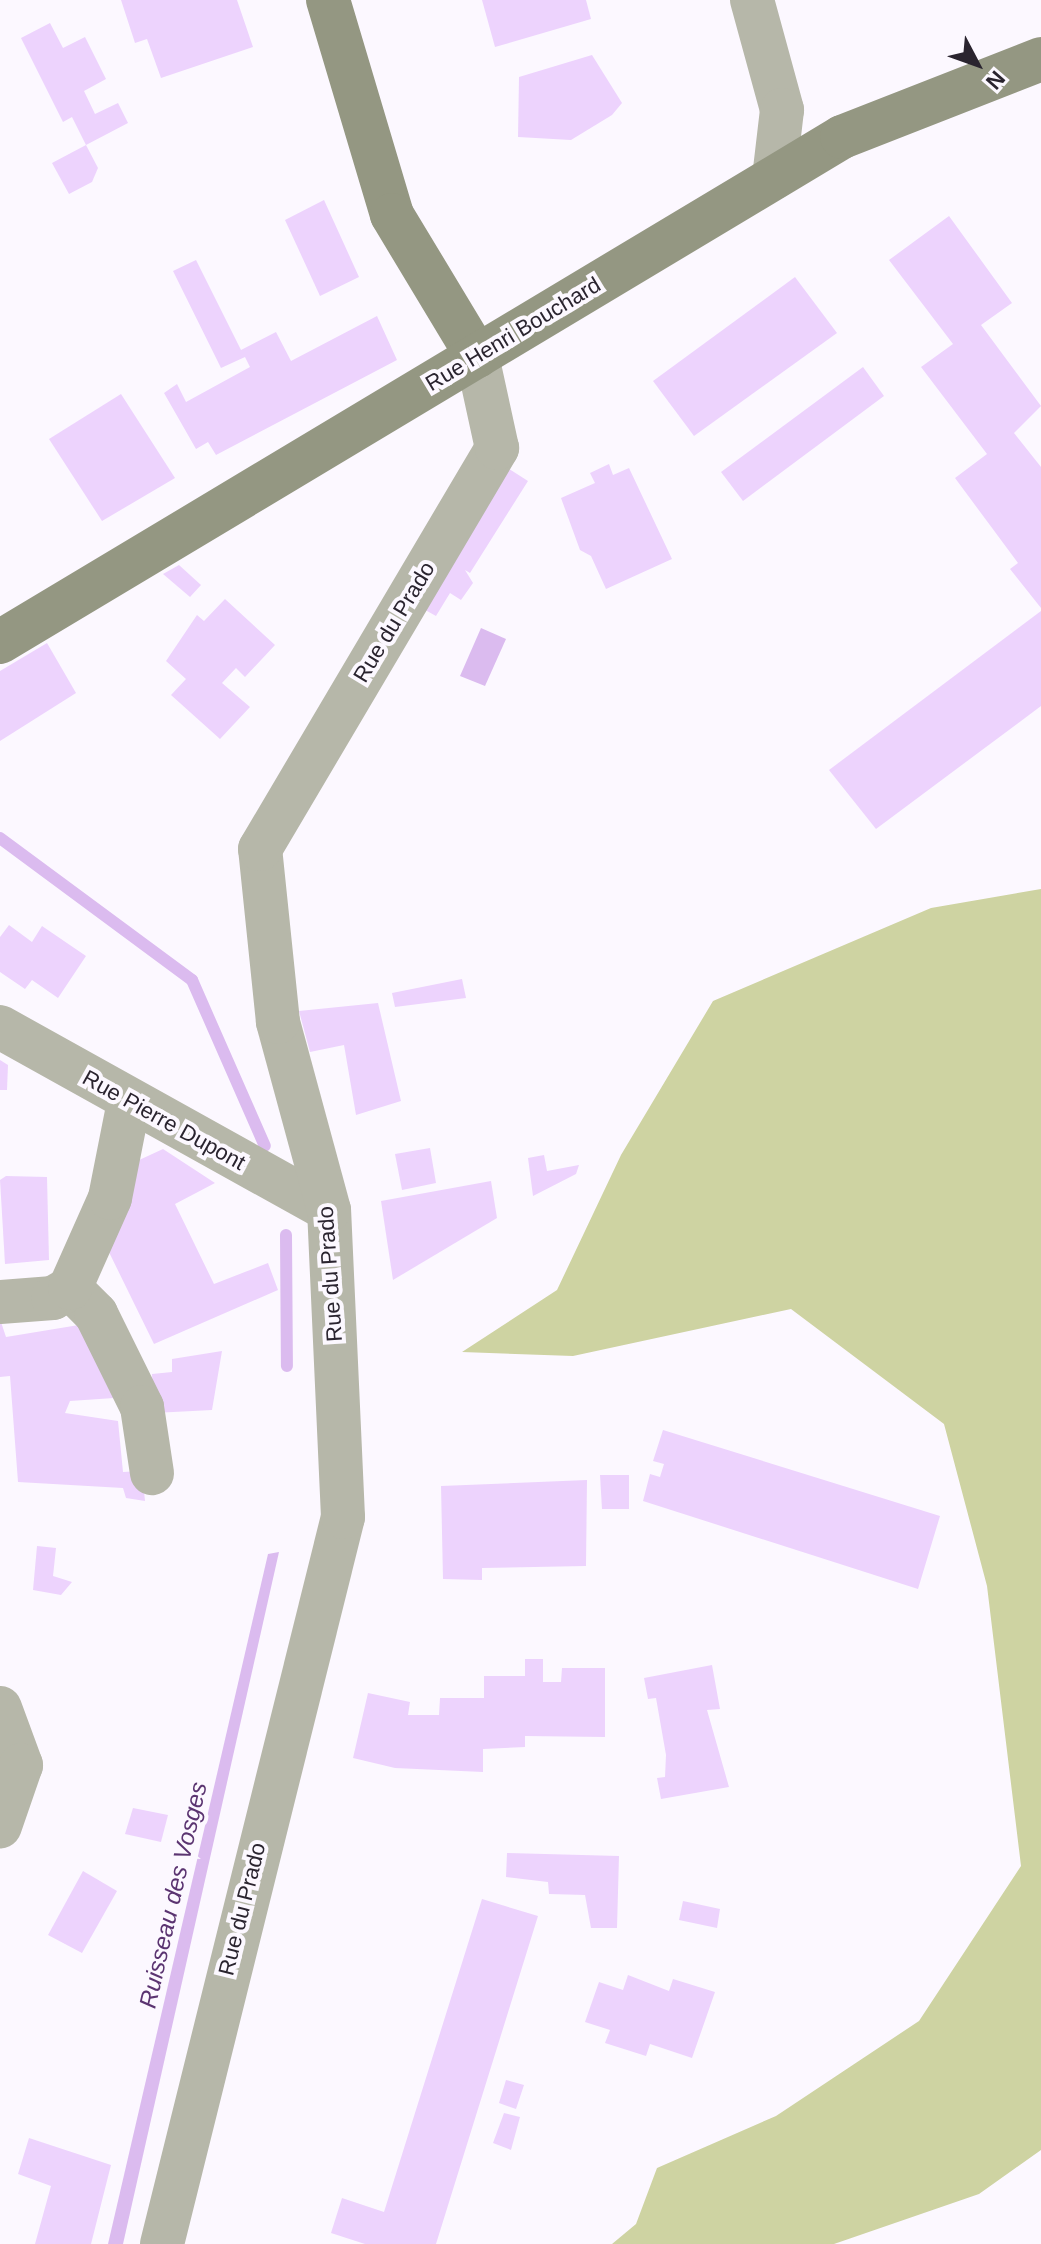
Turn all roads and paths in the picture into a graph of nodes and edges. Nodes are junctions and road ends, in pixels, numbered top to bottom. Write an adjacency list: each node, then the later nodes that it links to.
1 (328, 0): 5 (street)
2 (752, 0): 4 (street)
3 (1041, 59): 4 (street, Rue Henri Bouchard)
4 (774, 178): 5 (street, Rue Henri Bouchard)
5 (477, 356): 6 (street, Rue Henri Bouchard); 9 (street, Rue du Prado)
6 (0, 642)
7 (0, 1027): 8 (street, Rue Pierre Dupont)
8 (129, 1102): 9 (street, Rue Pierre Dupont); 10 (street)
9 (329, 1210): 15 (street, Rue du Prado)
10 (70, 1288): 11 (street); 12 (street)
11 (0, 1302)
12 (152, 1473)
13 (0, 1708): 14 (street)
14 (0, 1826)
15 (162, 2244)

